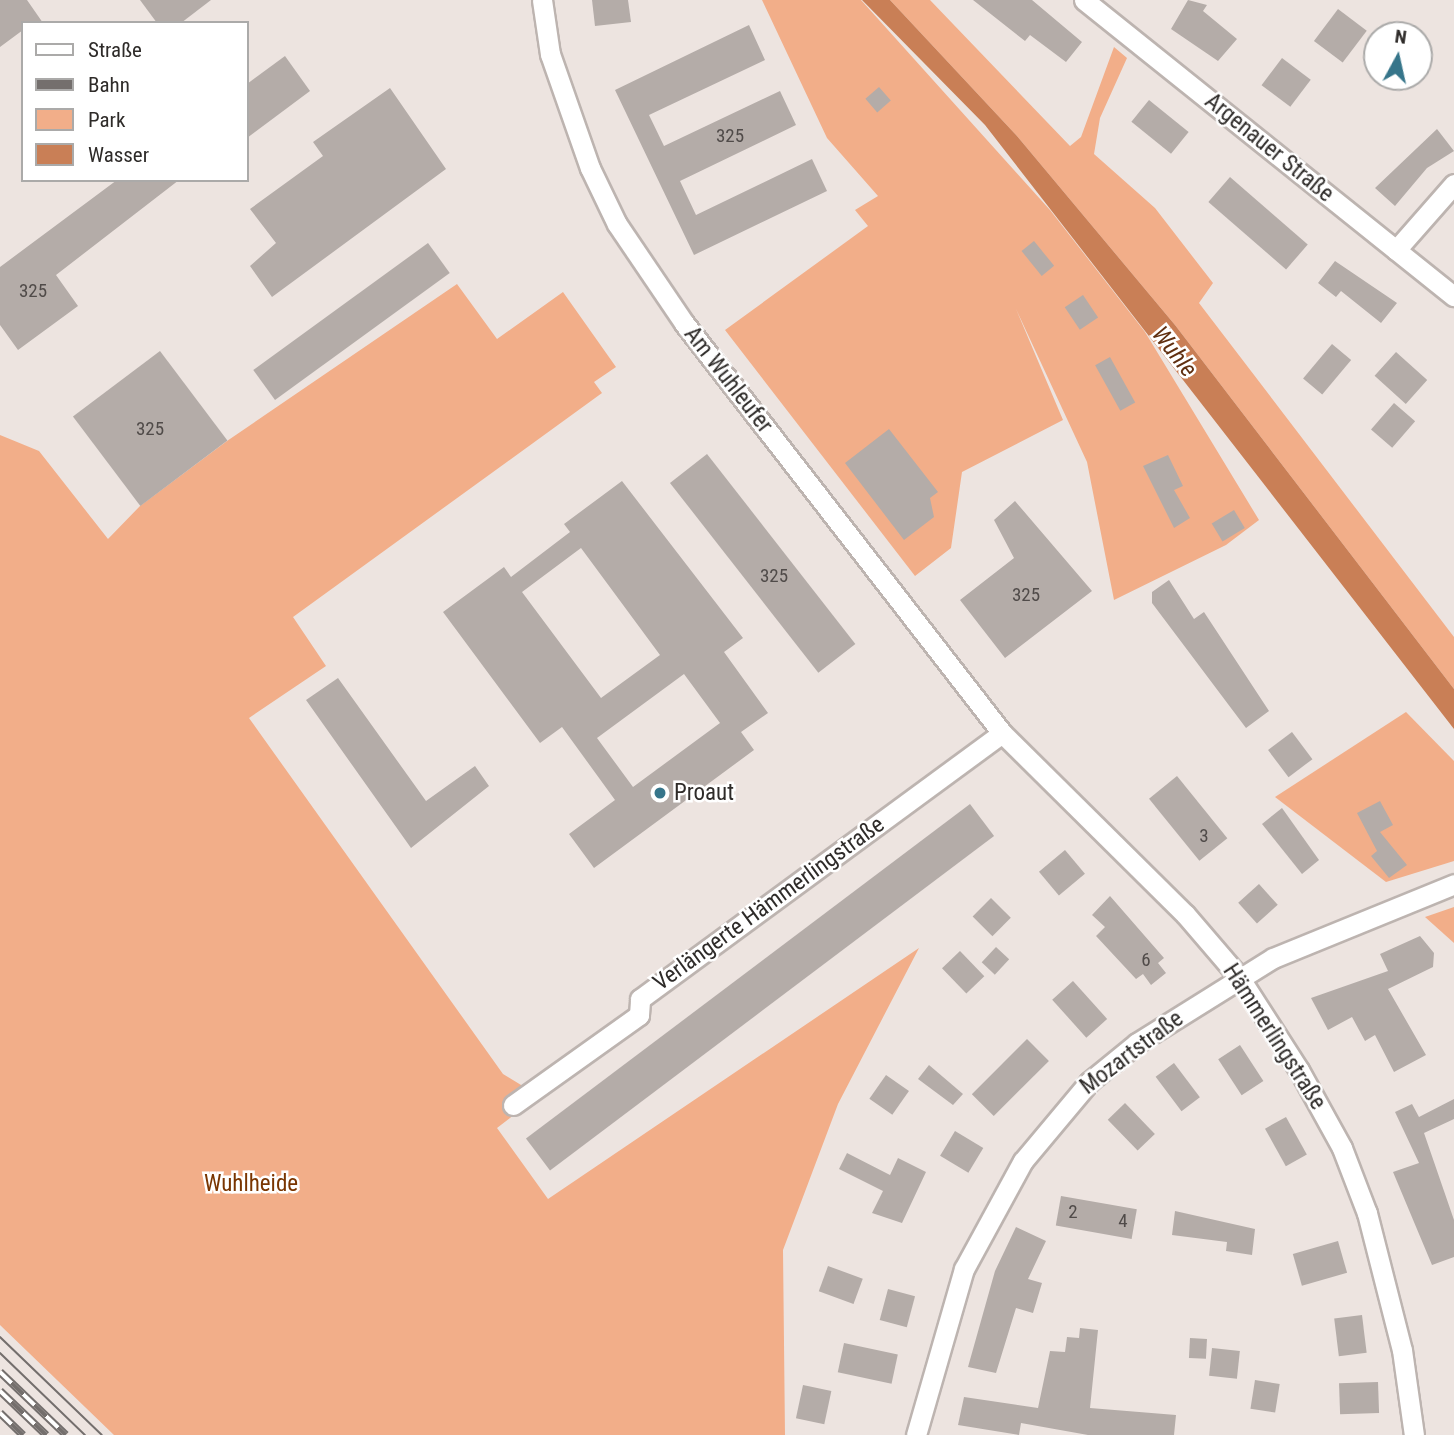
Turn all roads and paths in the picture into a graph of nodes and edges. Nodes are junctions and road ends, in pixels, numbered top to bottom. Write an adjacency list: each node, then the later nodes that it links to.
1 (542, 0): 6 (street, Am Wuhleufer)
2 (1084, 0): 4 (street, Argenauer Straße)
3 (1454, 184): 4 (street)
4 (1396, 250): 5 (street, Argenauer Straße)
5 (1454, 296)
6 (997, 726): 8 (street, Hämmerlingstraße); 9 (street, Verlängerte Hämmerlingstraße)
7 (1454, 884): 8 (street, Mozartstraße)
8 (1239, 977): 10 (street, Mozartstraße); 11 (street, Hämmerlingstraße)
9 (513, 1105)
10 (916, 1435)
11 (1414, 1435)

